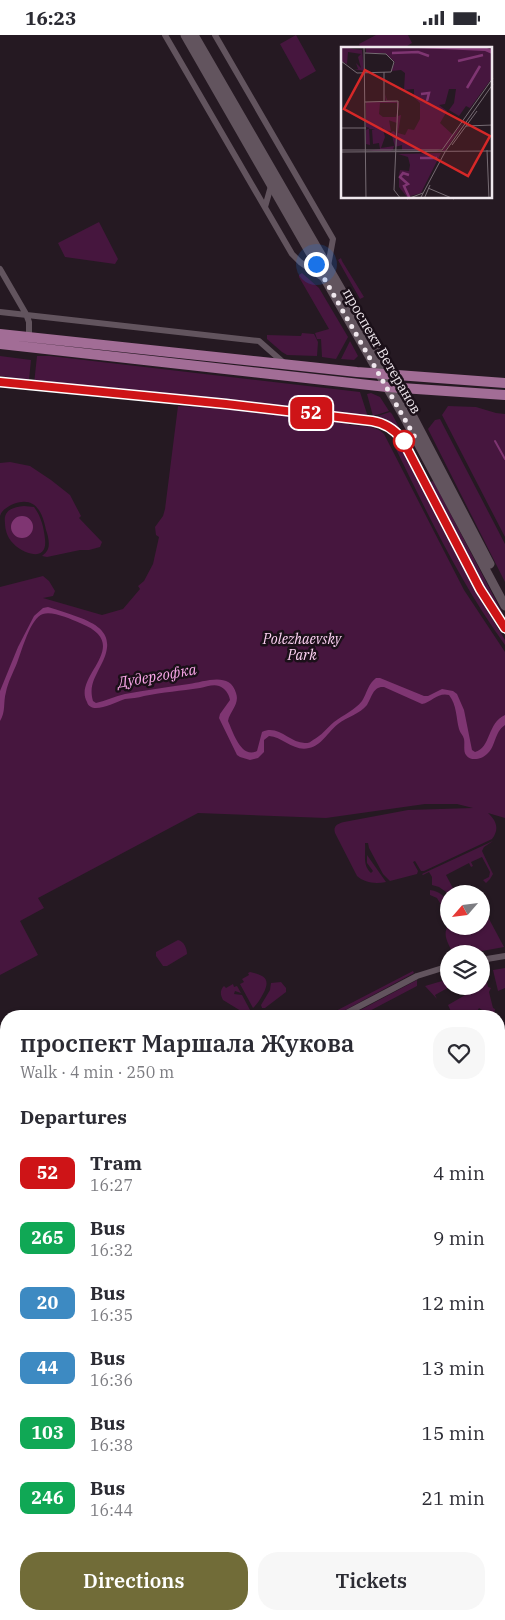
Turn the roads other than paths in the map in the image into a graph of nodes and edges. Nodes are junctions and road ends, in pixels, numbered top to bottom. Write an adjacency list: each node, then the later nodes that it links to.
1 (165, 35): 6 (street)
2 (185, 35): 5 (main road, проспект Ветеранов)
3 (194, 35): 7 (main road, проспект Ветеранов)
4 (215, 35): 7 (street)
5 (271, 186): 6 (street); 9 (main road, проспект Ветеранов)
6 (265, 207): 9 (street)
7 (328, 266): 17 (main road, проспект Ветеранов)
8 (0, 269): 11 (street)
9 (325, 280): 16 (main road, проспект Ветеранов)
10 (0, 311): 11 (street)
11 (26, 314): 13 (street); 15 (street)
12 (0, 333): 13 (main road)
13 (29, 342): 14 (main road); 15 (main road); 19 (main road)
14 (0, 345)
15 (285, 364): 16 (main road)
16 (379, 373): 17 (main road); 19 (main road, проспект Ветеранов)
17 (390, 373): 18 (main road); 20 (main road, проспект Ветеранов)
18 (504, 382)
19 (387, 387): 20 (main road); 23 (main road, проспект Ветеранов)
20 (398, 388): 21 (main road); 22 (main road, проспект Ветеранов)
21 (505, 395)
22 (505, 593)
23 (505, 606)
24 (505, 956): 25 (street)
25 (490, 958)
26 (440, 969): 27 (street)
27 (352, 1010)

